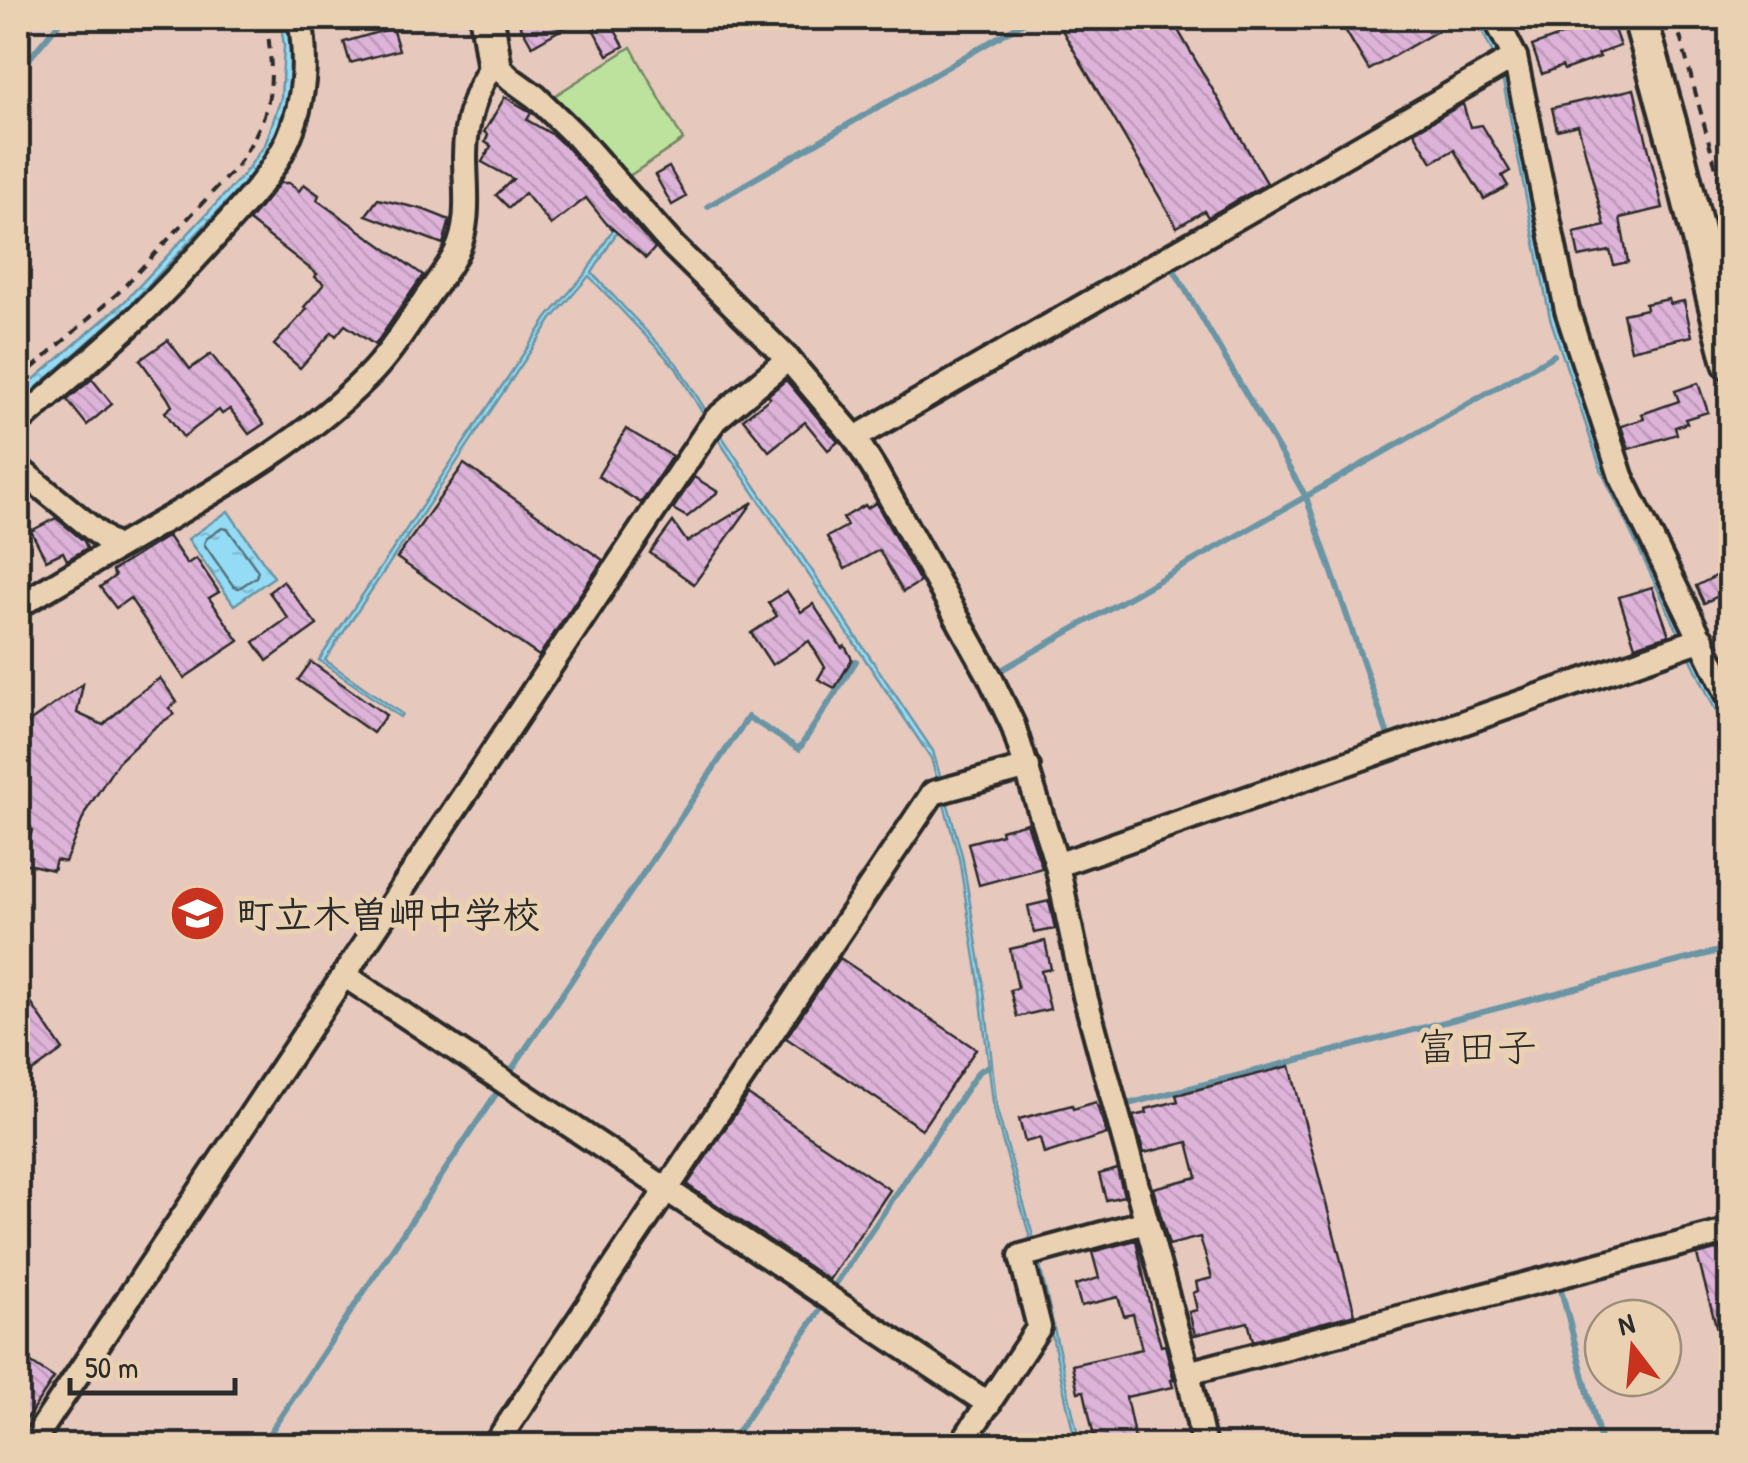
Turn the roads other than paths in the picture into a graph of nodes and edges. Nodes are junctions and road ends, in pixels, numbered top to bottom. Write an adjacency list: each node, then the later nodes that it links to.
1 (300, 18): 9 (street)
2 (488, 18): 6 (street)
3 (1496, 18): 5 (street)
4 (1640, 18): 8 (street)
5 (1505, 62): 10 (street); 14 (street)
6 (494, 63): 7 (street); 12 (street)
7 (788, 359): 10 (street); 18 (street)
8 (1730, 363)
9 (18, 424)
10 (855, 438): 16 (street)
11 (18, 468): 12 (street)
12 (116, 548): 13 (street)
13 (18, 606)
14 (1691, 643): 15 (street); 17 (street)
15 (1730, 699)
16 (1028, 767): 17 (street); 19 (street)
17 (1057, 865): 20 (street)
18 (344, 975): 19 (street); 24 (street)
19 (666, 1190): 23 (street); 25 (street)
20 (1146, 1222): 22 (street); 23 (street)
21 (1730, 1231): 22 (street)
22 (1188, 1373): 27 (street)
23 (989, 1404): 26 (street)
24 (30, 1446)
25 (494, 1446)
26 (960, 1446)
27 (1204, 1446)

